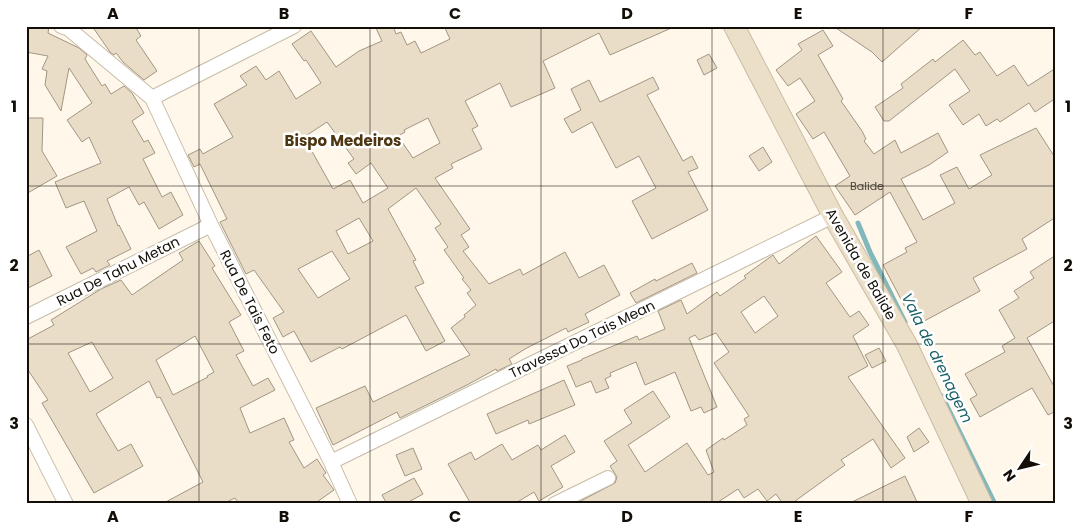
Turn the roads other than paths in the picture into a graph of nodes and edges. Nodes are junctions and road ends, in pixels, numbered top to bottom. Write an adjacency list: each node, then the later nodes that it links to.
1 (61, 26): 4 (street)
2 (294, 26): 4 (street)
3 (734, 26): 5 (main road, Avenida de Balide)
4 (152, 98): 6 (street, Rua De Tais Feto)
5 (833, 216): 9 (street, Travessa Do Tais Mean); 14 (main road, Avenida de Balide)
6 (211, 225): 7 (street, Rua De Tahu Metan); 9 (street, Rua De Tais Feto)
7 (26, 317)
8 (26, 425): 11 (street)
9 (331, 462): 12 (street, Rua De Tais Feto)
10 (608, 478): 13 (street)
11 (66, 504)
12 (350, 504)
13 (555, 504)
14 (982, 504)

